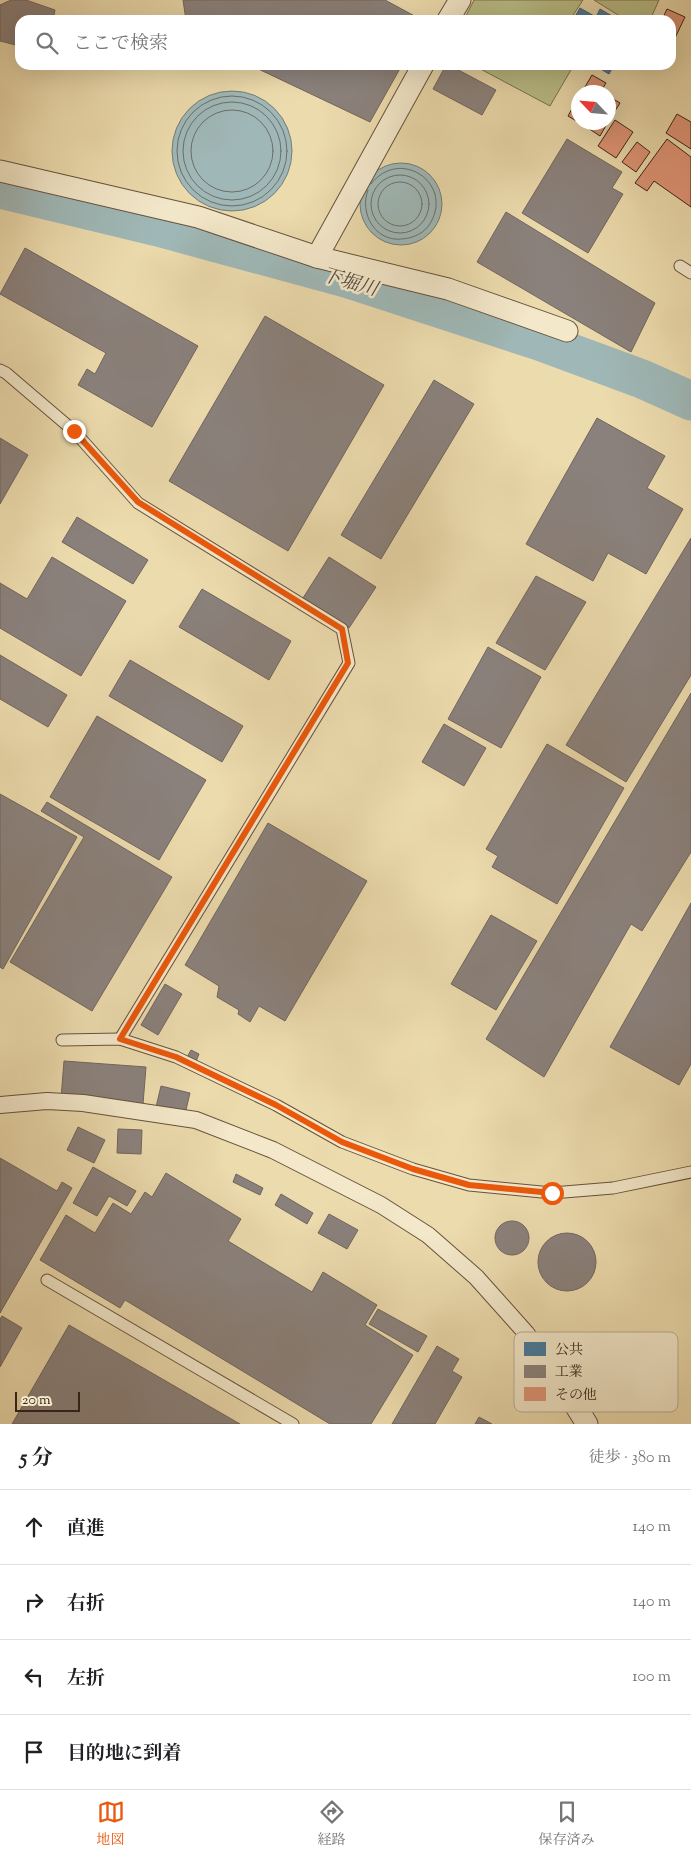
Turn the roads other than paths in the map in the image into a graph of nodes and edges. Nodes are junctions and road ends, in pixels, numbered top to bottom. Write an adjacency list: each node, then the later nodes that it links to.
1 (460, 0): 2 (street)
2 (451, 15)
3 (421, 70): 5 (street)
4 (0, 172): 5 (street)
5 (317, 257): 8 (street)
6 (680, 266): 7 (lane)
7 (691, 273)
8 (567, 331)
9 (0, 370): 10 (lane)
10 (120, 1039): 11 (lane); 13 (lane)
11 (62, 1040)
12 (0, 1105): 15 (street)
13 (691, 1172)
14 (47, 1280): 17 (lane)
15 (525, 1332)
16 (580, 1412): 18 (street)
17 (294, 1424)
18 (587, 1424)

